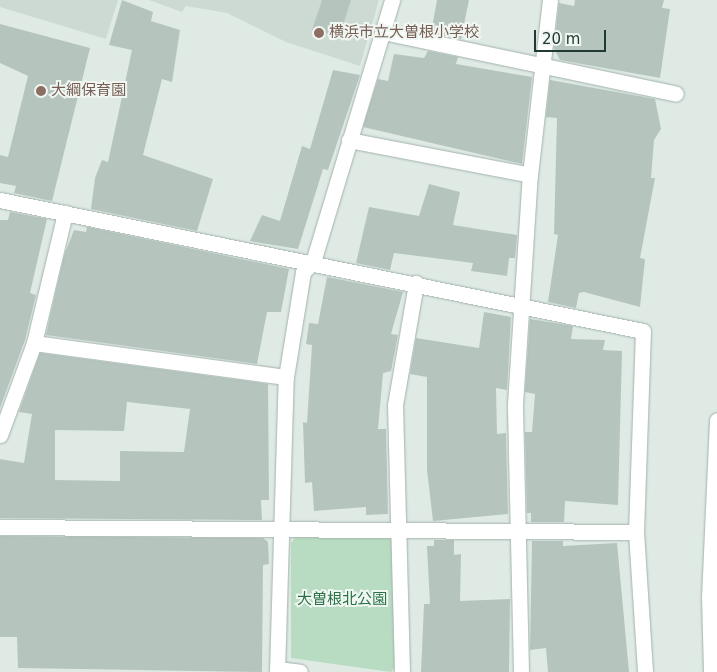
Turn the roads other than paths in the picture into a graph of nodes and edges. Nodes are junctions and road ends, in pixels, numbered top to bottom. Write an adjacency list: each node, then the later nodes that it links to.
1 (392, 0): 3 (street)
2 (550, 0): 4 (street)
3 (383, 32): 4 (street); 6 (street)
4 (541, 64): 5 (street); 7 (street)
5 (676, 94)
6 (349, 140): 7 (street); 10 (street)
7 (530, 175): 12 (street)
8 (0, 200): 9 (street)
9 (65, 213): 10 (street); 13 (street)
10 (313, 262): 11 (street); 14 (street)
11 (416, 283): 12 (street); 19 (street)
12 (522, 306): 20 (street); 21 (street)
13 (34, 343): 14 (street); 16 (street)
14 (286, 377): 18 (street)
15 (717, 420): 27 (street)
16 (0, 435)
17 (0, 527): 18 (street)
18 (278, 529): 19 (street); 22 (street)
19 (398, 530): 20 (street); 24 (street)
20 (516, 531): 21 (street); 25 (street)
21 (636, 532): 26 (street)
22 (277, 671): 23 (street)
23 (300, 672)
24 (402, 672)
25 (522, 672)
26 (645, 672)
27 (712, 672)

